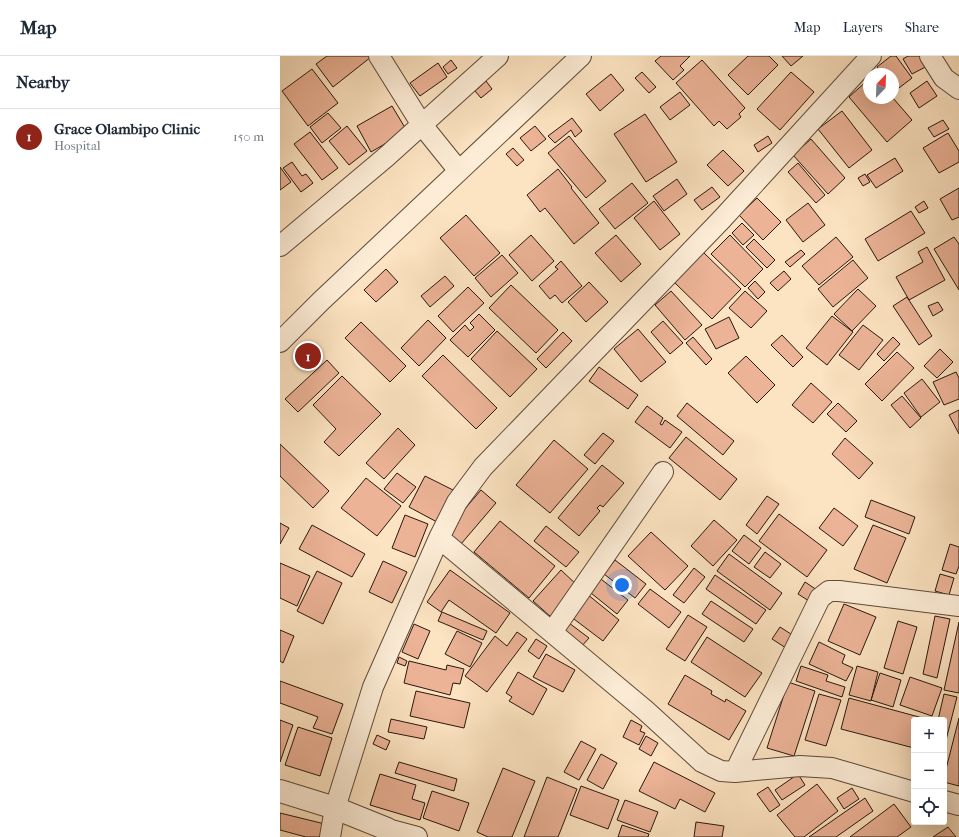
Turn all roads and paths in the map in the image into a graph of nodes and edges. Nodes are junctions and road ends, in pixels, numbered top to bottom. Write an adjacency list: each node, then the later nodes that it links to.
1 (379, 56): 7 (street)
2 (498, 56): 7 (street)
3 (581, 56): 8 (street)
4 (871, 56): 12 (street)
5 (930, 56): 6 (street)
6 (959, 89)
7 (422, 125): 8 (street); 9 (street)
8 (459, 171): 10 (street)
9 (280, 246)
10 (280, 342)
11 (663, 472): 14 (street)
12 (439, 538): 14 (street); 20 (street)
13 (959, 606): 15 (street)
14 (552, 632): 15 (street)
15 (735, 772): 17 (street)
16 (280, 791): 20 (street)
17 (911, 791)
18 (947, 802): 19 (street)
19 (959, 805)
20 (335, 808): 21 (street); 22 (street)
21 (392, 833): 23 (street)
22 (330, 837)
23 (417, 837)

